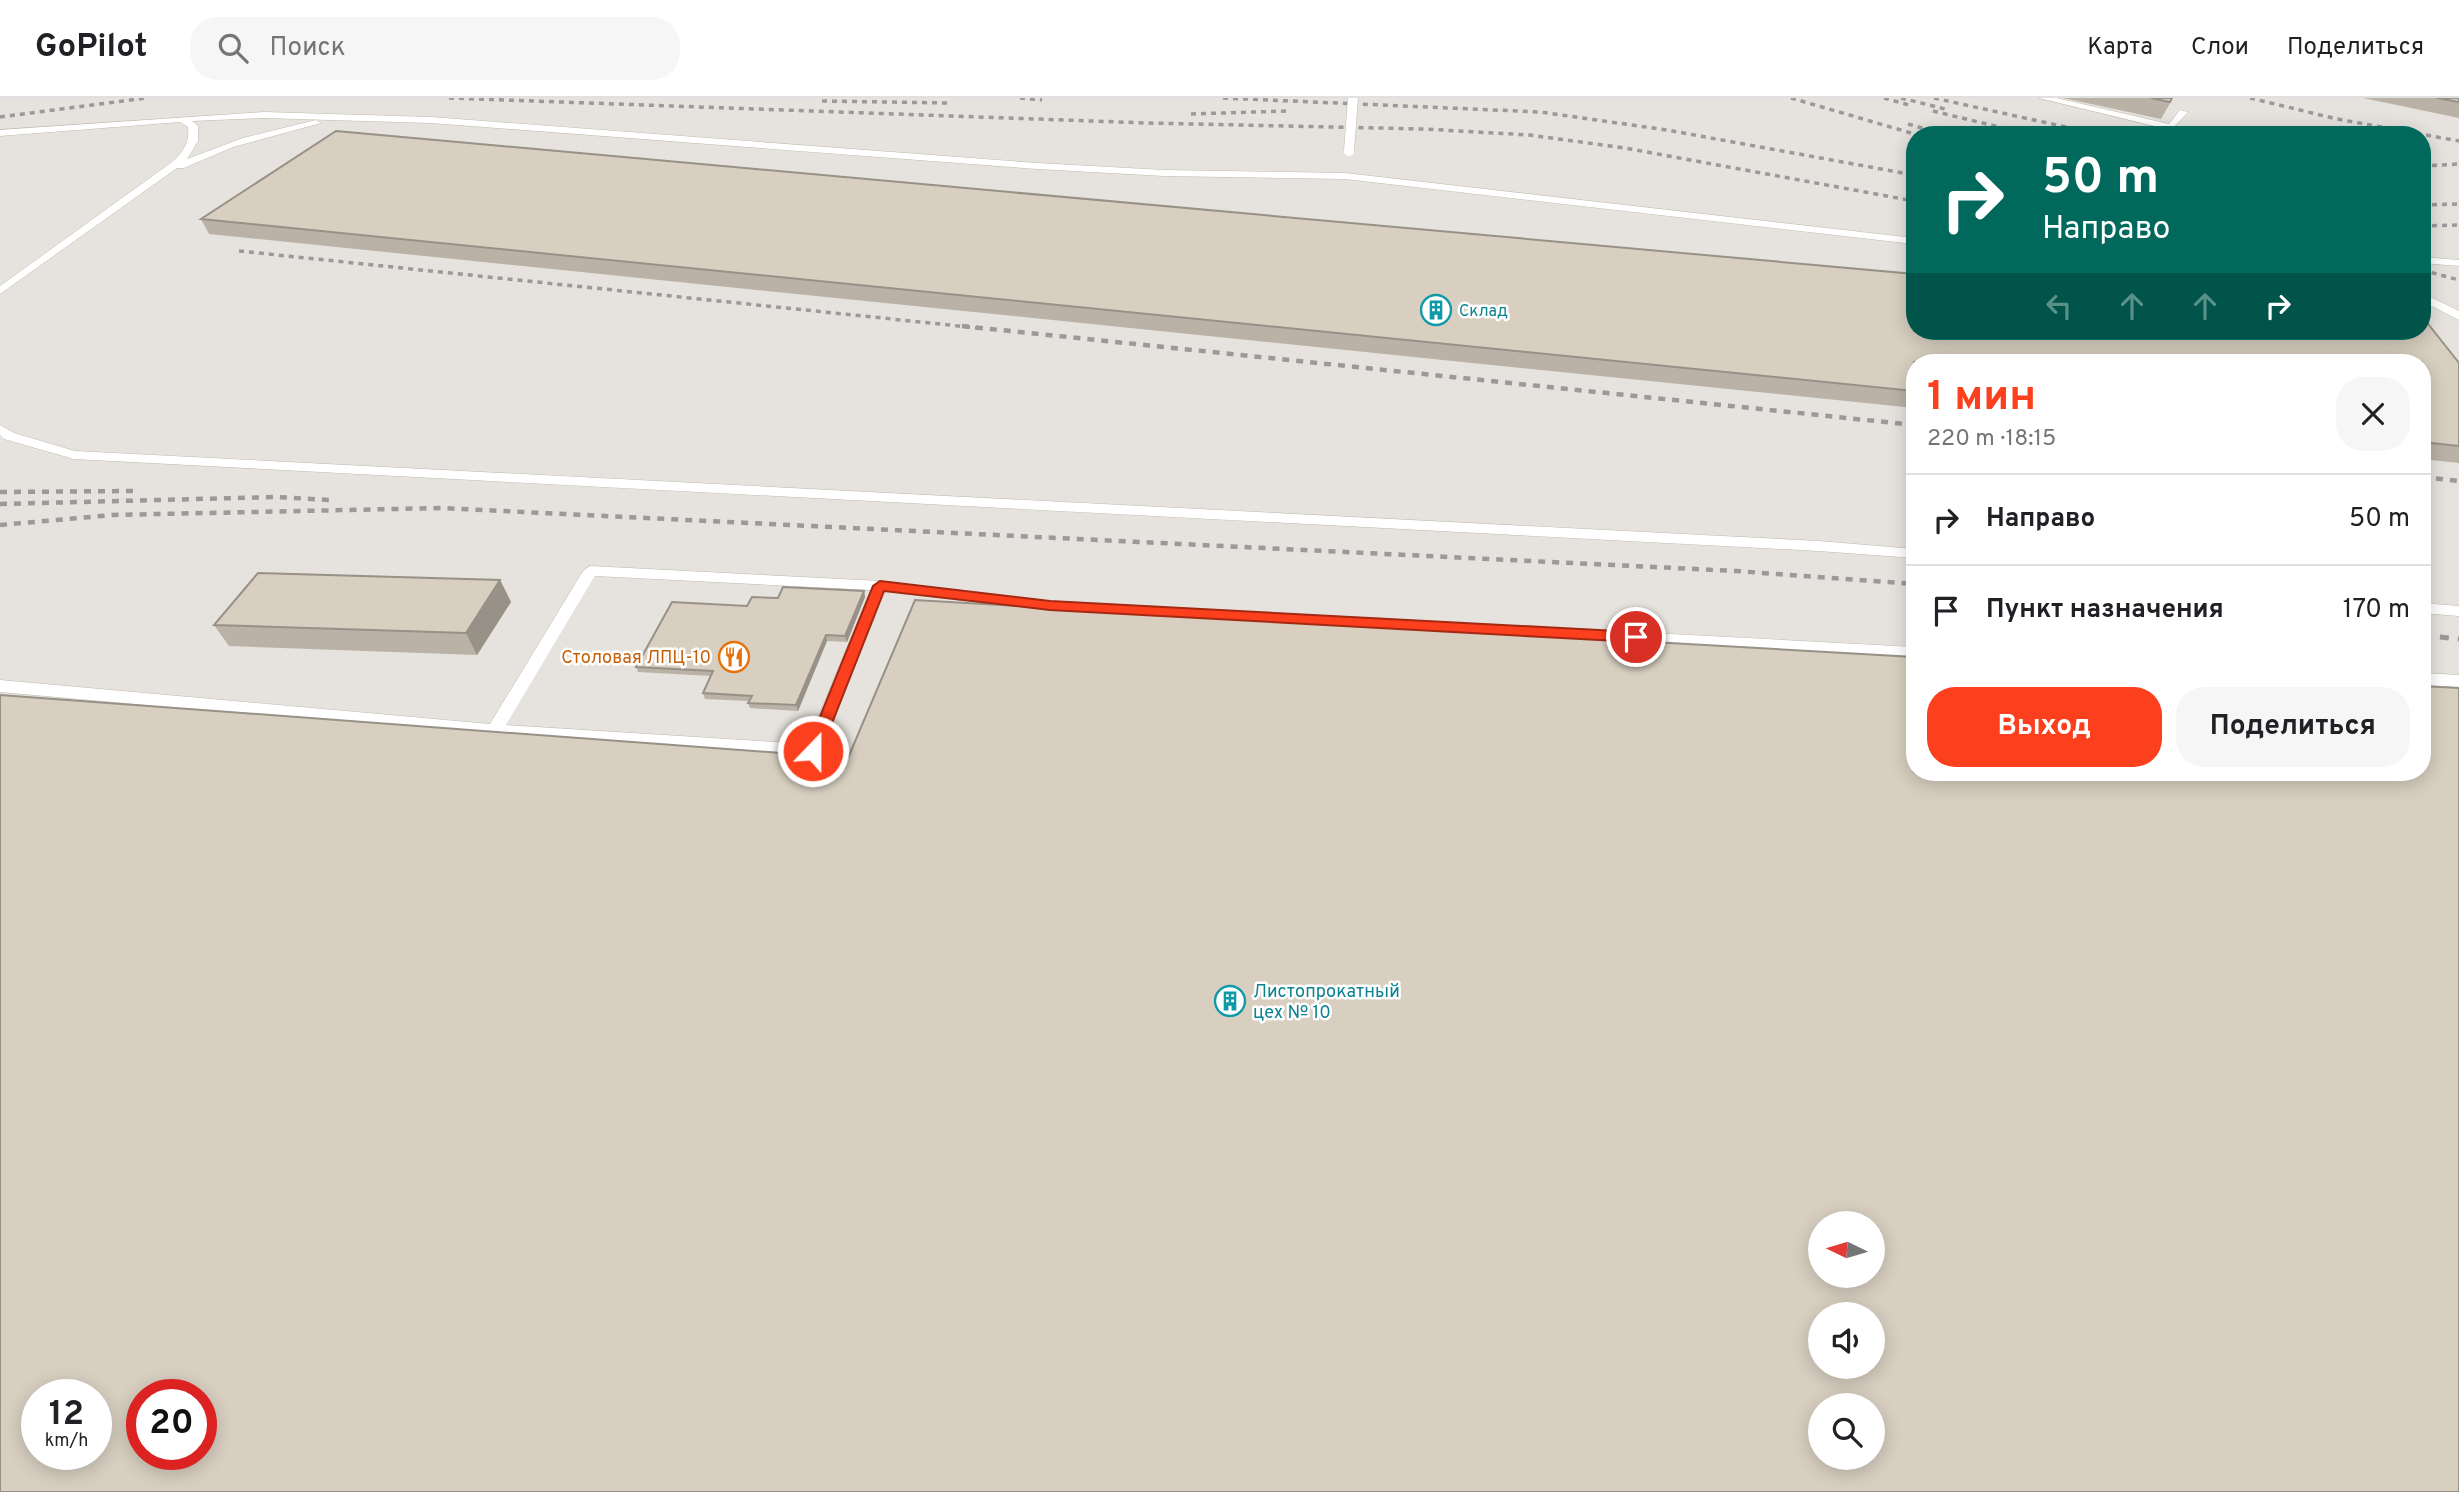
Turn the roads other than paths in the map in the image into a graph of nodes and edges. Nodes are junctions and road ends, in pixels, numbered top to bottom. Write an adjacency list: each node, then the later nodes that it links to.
1 (1353, 98): 10 (lane, bridge)
2 (2044, 98): 6 (lane)
3 (2183, 112): 7 (lane)
4 (360, 116): 5 (lane); 9 (lane); 10 (lane)
5 (182, 118): 8 (lane); 9 (lane)
6 (2167, 126)
7 (2172, 126)
8 (0, 133)
9 (164, 174): 14 (lane)
10 (1345, 176): 11 (lane)
11 (1906, 240)
12 (2431, 261): 13 (lane)
13 (2459, 263)
14 (0, 291)
15 (2431, 301): 16 (lane)
16 (2459, 316)
17 (3, 435): 18 (lane)
18 (1906, 553)
19 (880, 586): 22 (lane); 26 (lane); 26 (lane)
20 (2431, 608): 21 (lane)
21 (2459, 611)
22 (1906, 652)
23 (2431, 679): 24 (lane)
24 (2459, 681)
25 (0, 686): 26 (lane)
26 (495, 730)

